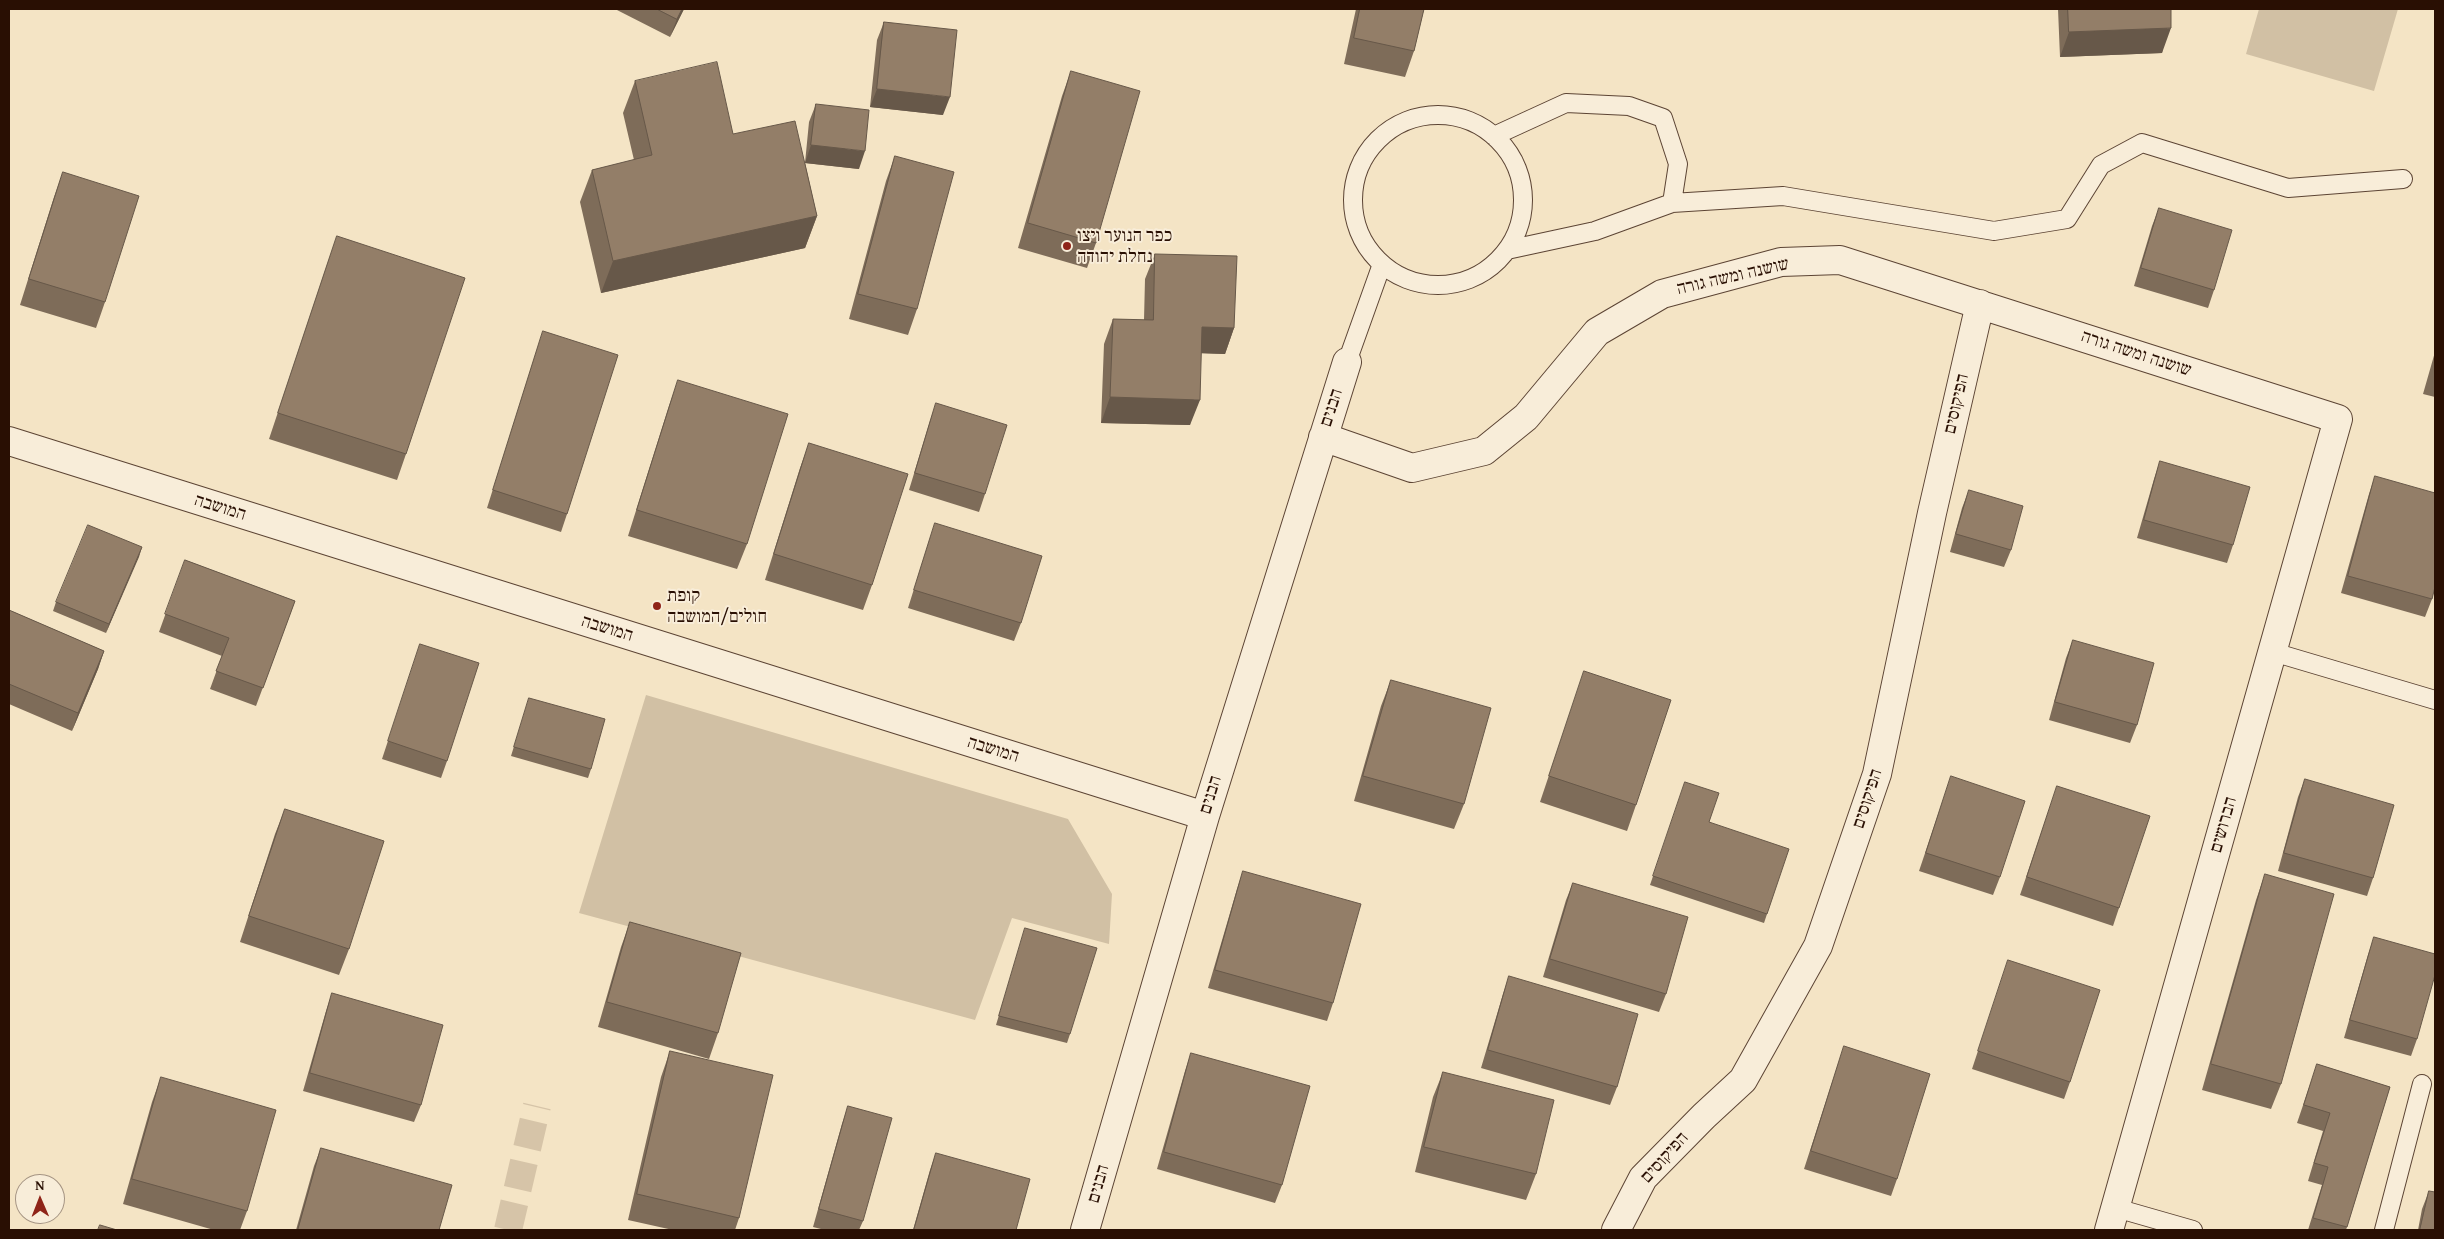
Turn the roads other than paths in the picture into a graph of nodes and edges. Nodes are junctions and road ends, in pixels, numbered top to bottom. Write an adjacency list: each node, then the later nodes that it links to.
1 (1494, 136): 3 (lane); 4 (lane); 5 (lane)
2 (2403, 179): 3 (lane)
3 (1672, 203): 4 (lane)
4 (1507, 250): 5 (lane)
5 (1382, 264): 7 (lane)
6 (1980, 304): 8 (street, שושנה ומשה גורה); 9 (street, שושנה ומשה גורה); 17 (street, הפיקוסים)
7 (1347, 362): 9 (street, הבנים)
8 (2338, 419): 11 (street, הברושים)
9 (1322, 438): 13 (street, הבנים)
10 (9, 442): 13 (street, המושבה)
11 (2272, 652): 12 (lane); 15 (street, הברושים)
12 (2435, 700)
13 (1205, 816): 16 (street, הבנים)
14 (2422, 1084): 19 (lane)
15 (2112, 1219): 18 (lane)
16 (1086, 1230)
17 (1616, 1230)
18 (2193, 1230)
19 (2384, 1230)

